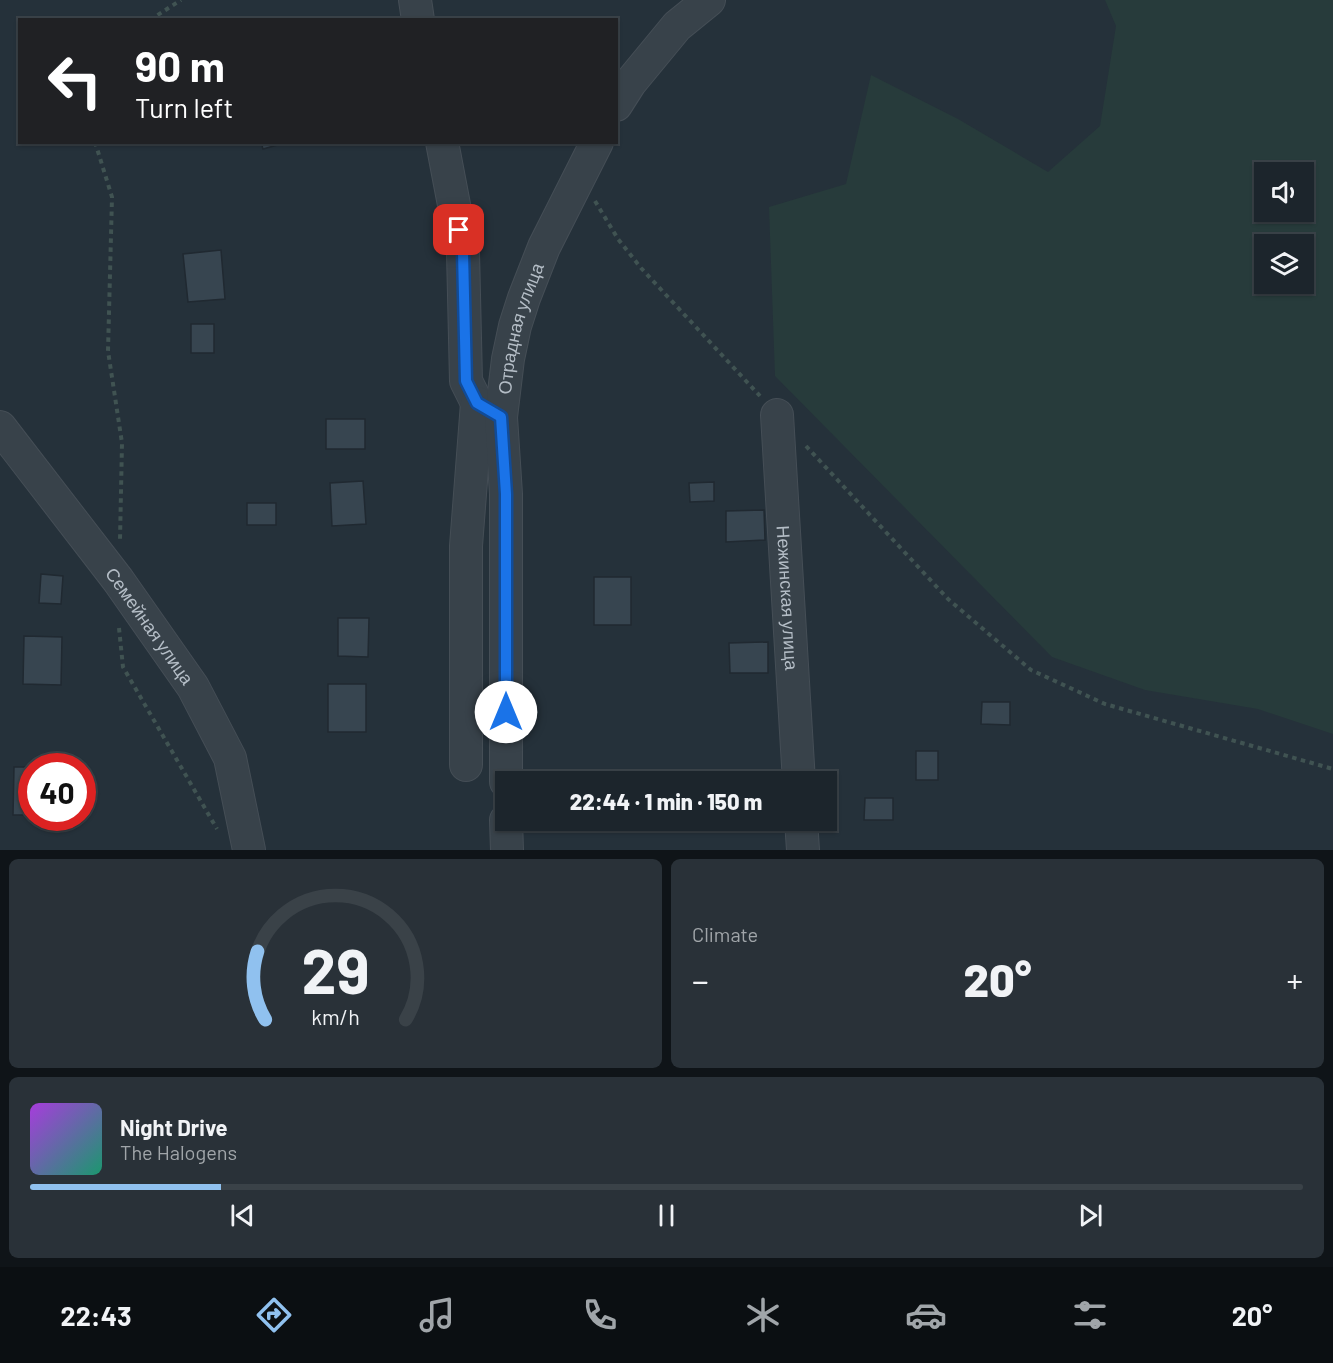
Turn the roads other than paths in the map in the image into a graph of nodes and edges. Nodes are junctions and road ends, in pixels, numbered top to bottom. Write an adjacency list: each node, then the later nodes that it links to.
1 (415, 0): 3 (street)
2 (709, 0): 4 (street)
3 (418, 18)
4 (618, 102)
5 (442, 144): 7 (street)
6 (590, 156): 7 (street, Отрадная улица)
7 (489, 410): 10 (street); 11 (street, Отрадная улица)
8 (777, 415): 12 (street, Нежинская улица)
9 (0, 427): 15 (street, Семейная улица)
10 (466, 765)
11 (506, 771)
12 (798, 771)
13 (507, 831): 16 (street)
14 (802, 831): 17 (street)
15 (249, 850)
16 (507, 850)
17 (803, 850)

